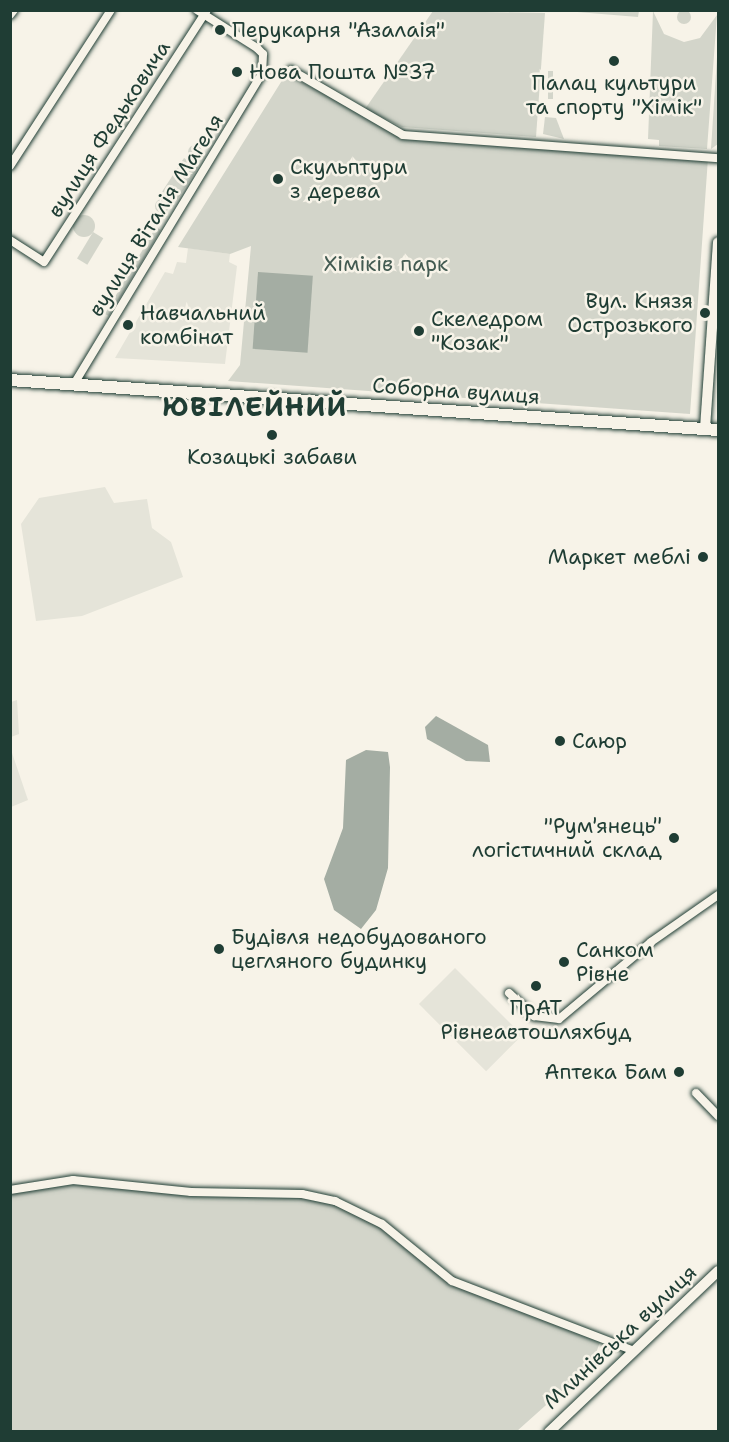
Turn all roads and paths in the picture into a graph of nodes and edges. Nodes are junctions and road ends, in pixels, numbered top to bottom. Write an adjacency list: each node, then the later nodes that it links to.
1 (14, 10): 4 (street)
2 (111, 10): 7 (street)
3 (203, 12): 8 (street, вулиця Федьковича); 11 (street, вулиця Віталія Магеля)
4 (10, 15)
5 (291, 70): 6 (street)
6 (718, 158)
7 (10, 166)
8 (10, 240)
9 (718, 242): 12 (main road)
10 (10, 380): 11 (main road, Соборна вулиця)
11 (74, 384): 12 (main road, Соборна вулиця)
12 (705, 429): 13 (main road, Соборна вулиця)
13 (718, 430)
14 (718, 896): 15 (street)
15 (509, 993)
16 (696, 1093): 17 (street)
17 (718, 1116)
18 (10, 1190): 20 (street)
19 (718, 1271): 20 (main road, Млинівська вулиця)
20 (634, 1351): 21 (main road, Млинівська вулиця)
21 (549, 1431)

